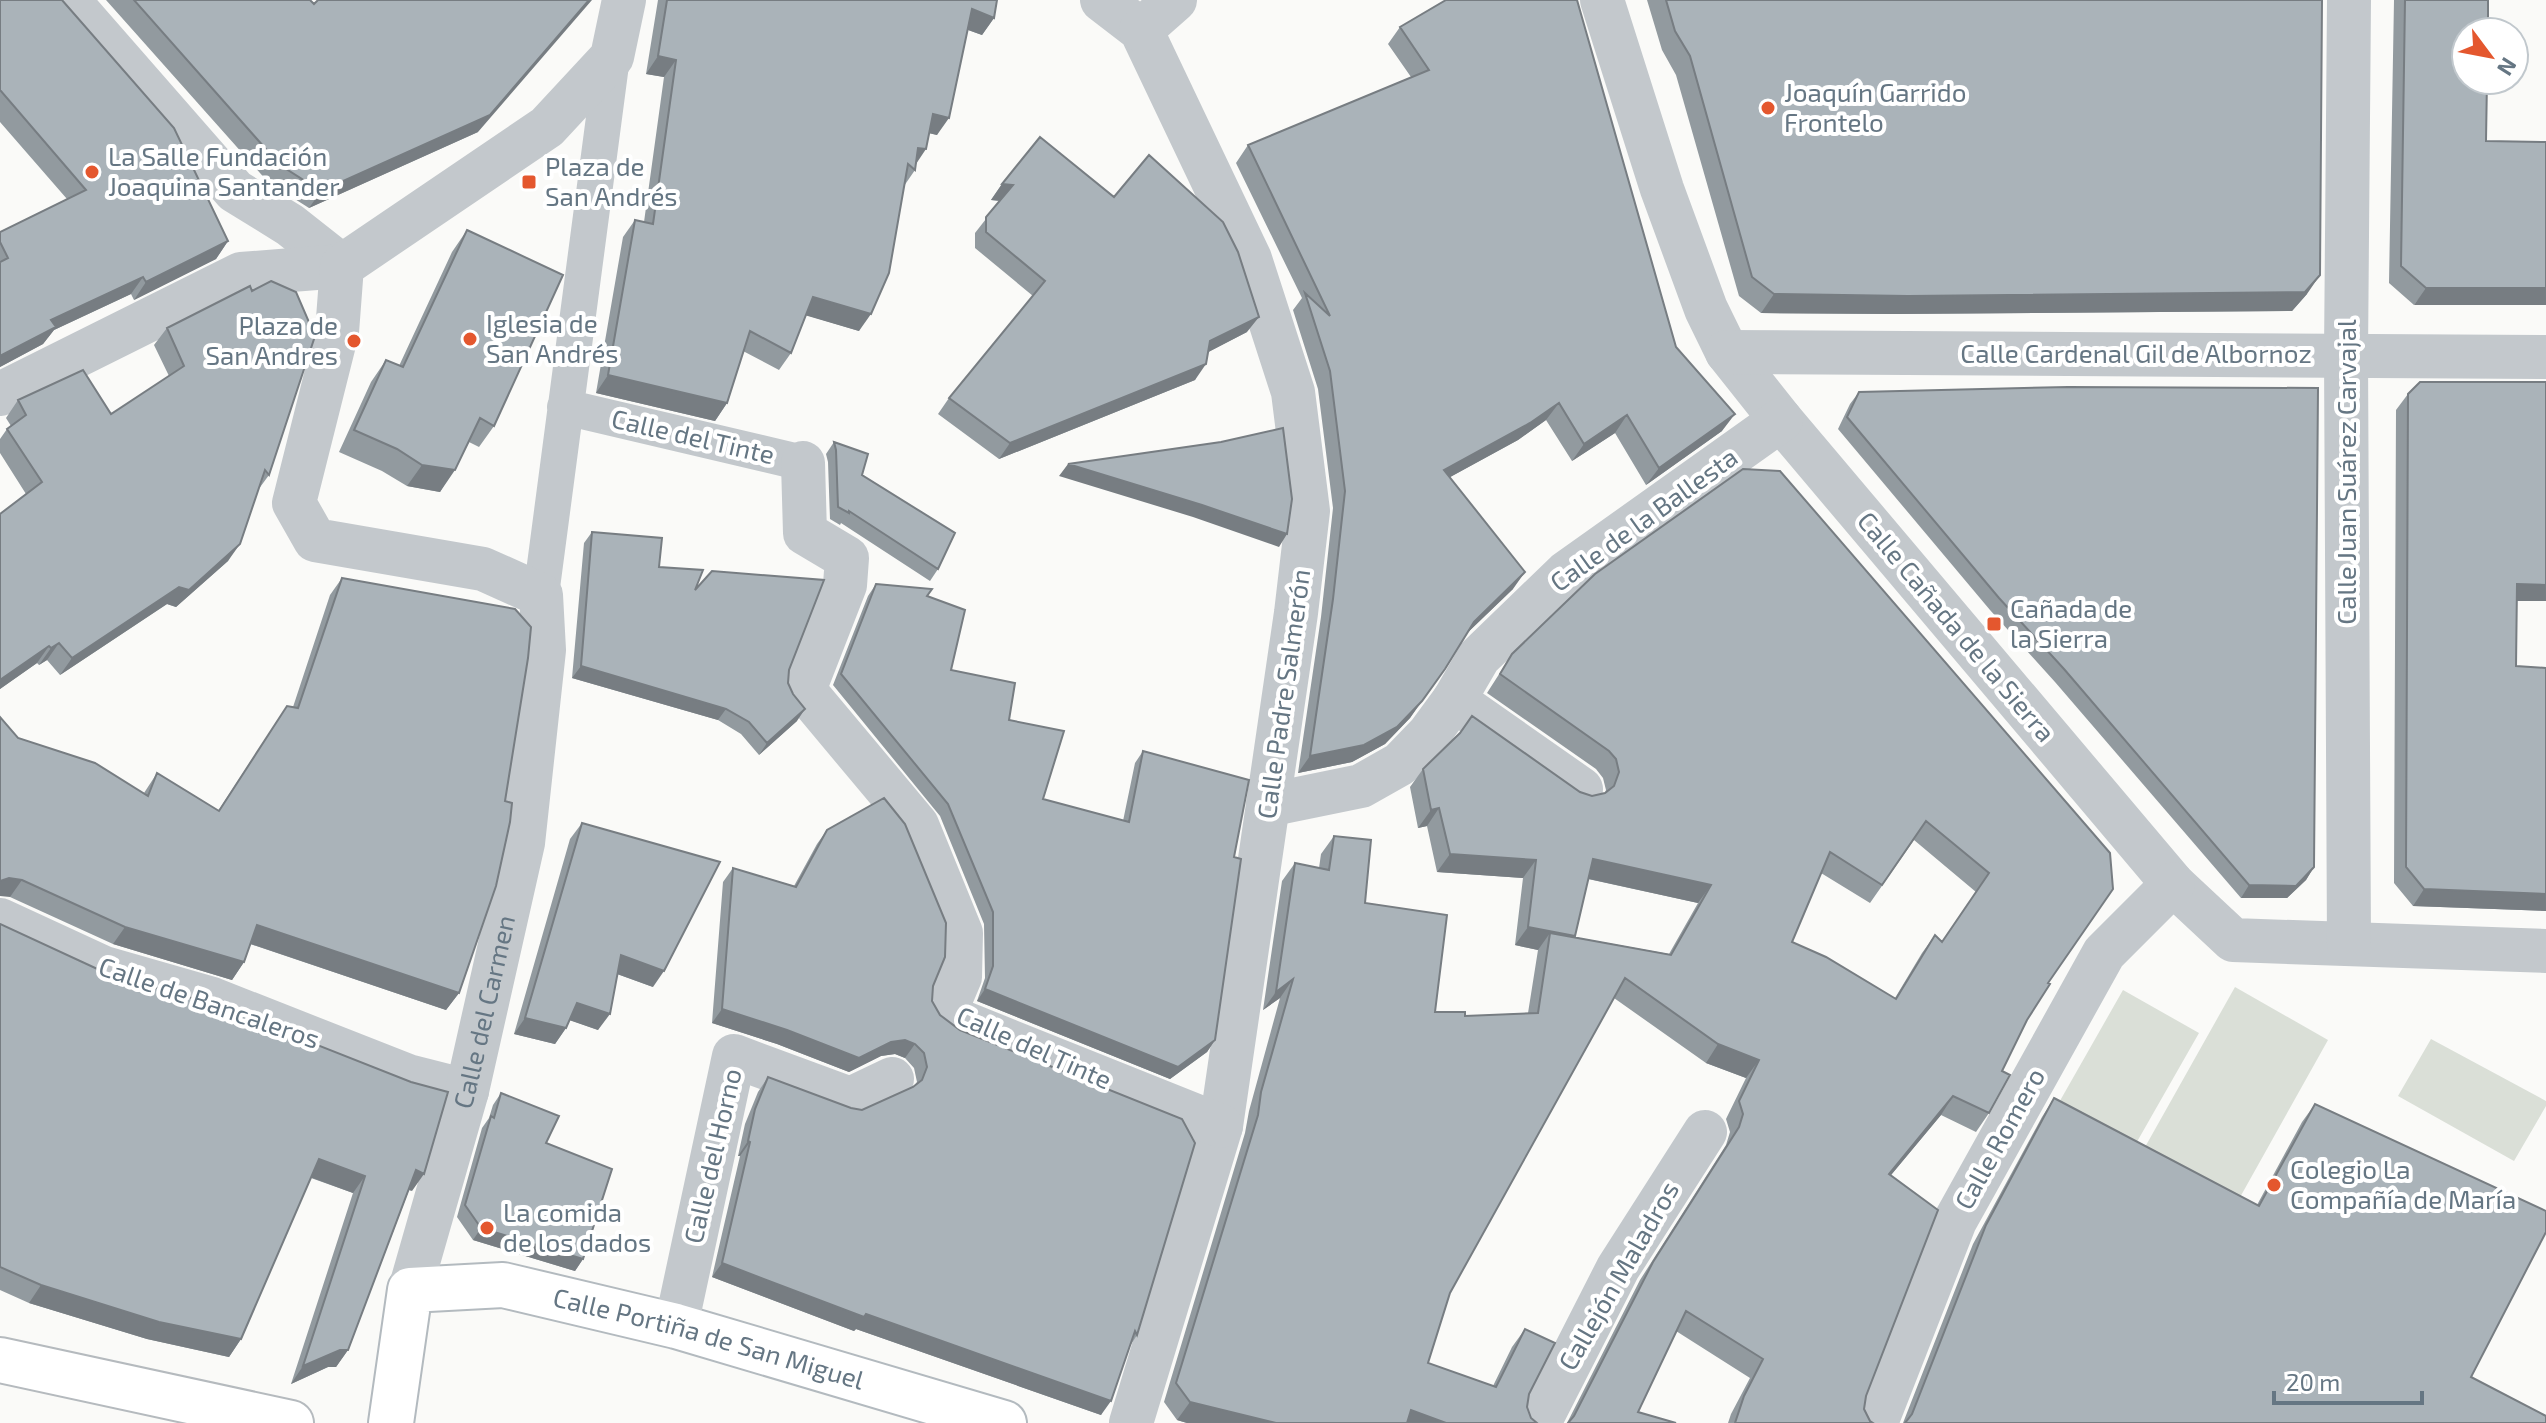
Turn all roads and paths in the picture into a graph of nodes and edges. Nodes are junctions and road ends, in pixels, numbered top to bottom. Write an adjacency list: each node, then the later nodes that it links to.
1 (68, 0): 9 (street)
2 (624, 0): 8 (street)
3 (1102, 0): 7 (street, Calle Padre Salmerón)
4 (1175, 0): 7 (street)
5 (1602, 0): 10 (street, Calle Cañada de la Sierra)
6 (2349, 0): 11 (street, Calle Juan Suárez Carvajal)
7 (1141, 30): 20 (street, Calle Padre Salmerón)
8 (612, 57): 9 (street); 14 (street)
9 (342, 266): 13 (street); 17 (street)
10 (1727, 352): 11 (street, Calle Cardenal Gil de Albornoz); 15 (street, Calle Cañada de la Sierra)
11 (2346, 355): 12 (street, Calle Cardenal Gil de Albornoz); 23 (street, Calle Juan Suárez Carvajal)
12 (2546, 357)
13 (0, 394)
14 (565, 407): 16 (street, Calle del Tinte); 17 (street)
15 (1781, 420): 18 (street, Calle de la Ballesta); 21 (street, Calle Cañada de la Sierra)
16 (803, 463): 27 (street, Calle del Tinte)
17 (541, 595): 26 (street, Calle del Carmen)
18 (1454, 700): 19 (street); 20 (street, Calle de la Ballesta)
19 (1581, 789)
20 (1268, 805): 27 (street, Calle Padre Salmerón)
21 (2173, 884): 23 (street, Calle Cañada de la Sierra); 37 (street, Calle Romero)
22 (0, 920): 26 (street, Calle de Bancaleros)
23 (2349, 944): 24 (street, Calle Cañada de la Sierra)
24 (2546, 951)
25 (892, 1079): 30 (street, Calle del Horno)
26 (467, 1091): 29 (street, Calle del Carmen)
27 (1221, 1126): 35 (street, Calle Padre Salmerón)
28 (1705, 1132): 36 (street, Callejón Maladros)
29 (410, 1290): 30 (main road, Calle Portiña de San Miguel); 33 (main road, Calle del Carmen)
30 (676, 1326): 34 (main road, Calle Portiña de San Miguel)
31 (0, 1360): 32 (main road)
32 (291, 1423)
33 (391, 1423)
34 (1004, 1423)
35 (1131, 1423)
36 (1539, 1423)
37 (1876, 1423)

